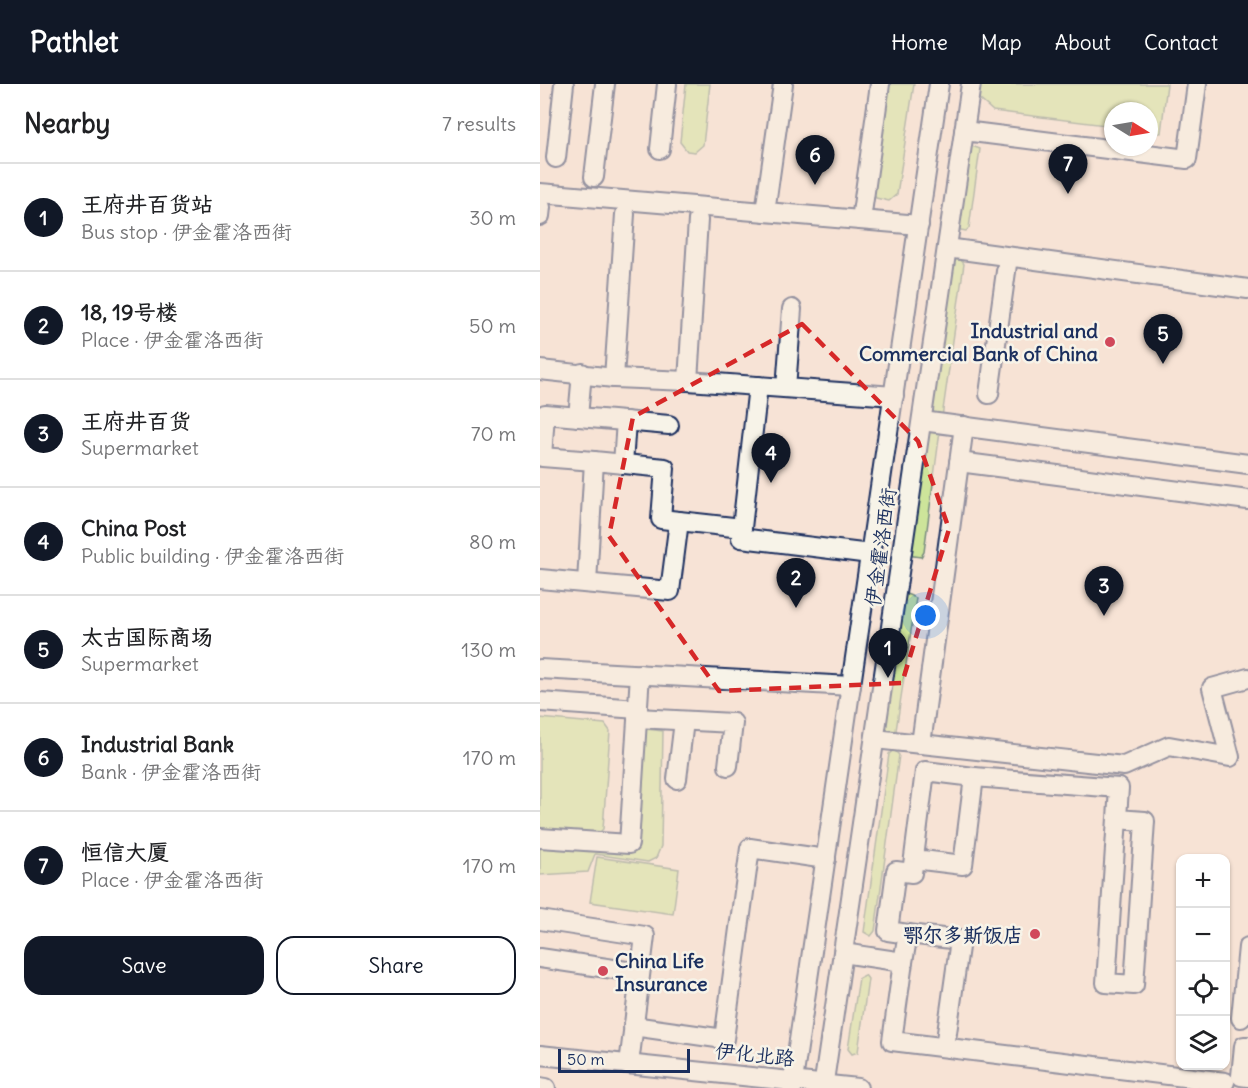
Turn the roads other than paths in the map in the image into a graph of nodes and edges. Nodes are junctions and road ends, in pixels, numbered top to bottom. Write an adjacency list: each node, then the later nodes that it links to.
1 (564, 84): 11 (street)
2 (604, 84): 12 (street)
3 (667, 84): 10 (street)
4 (783, 84): 15 (street)
5 (880, 84): 19 (street)
6 (939, 84): 20 (street, 伊金霍洛西街)
7 (972, 84): 9 (street, 伊金霍洛西街)
8 (1197, 84): 9 (street)
9 (964, 131): 21 (street, 伊金霍洛西街)
10 (660, 149)
11 (556, 158)
12 (594, 177)
13 (540, 193): 15 (street)
14 (541, 207): 17 (street)
15 (765, 212): 19 (street)
16 (625, 214): 27 (street)
17 (540, 216)
18 (698, 220): 28 (street)
19 (861, 220): 20 (street)
20 (919, 225): 32 (street, 伊金霍洛西街)
21 (947, 248): 22 (street); 35 (street, 伊金霍洛西街)
22 (1008, 257): 23 (street); 31 (street)
23 (1248, 289)
24 (792, 309): 30 (street)
25 (540, 370): 26 (street)
26 (582, 373): 27 (street); 33 (street)
27 (614, 378): 28 (street)
28 (688, 381): 29 (street)
29 (758, 386): 30 (street); 44 (street)
30 (786, 388): 32 (street)
31 (989, 394)
32 (894, 396): 45 (street, 伊金霍洛西街)
33 (579, 417): 34 (street); 38 (street)
34 (626, 421): 36 (street); 40 (street)
35 (922, 421): 37 (street); 55 (street, 伊金霍洛西街)
36 (669, 425)
37 (964, 426): 39 (street); 41 (street)
38 (594, 461): 40 (street); 47 (street)
39 (959, 462): 42 (street); 56 (street)
40 (623, 464): 43 (street)
41 (1248, 464)
42 (1248, 500)
43 (679, 521): 44 (street); 47 (street)
44 (742, 528): 45 (street)
45 (870, 554): 51 (street, 伊金霍洛西街)
46 (540, 579): 47 (street)
47 (587, 583)
48 (540, 669): 49 (street)
49 (640, 674): 51 (street); 53 (street)
50 (1248, 678): 56 (street)
51 (851, 686): 63 (street, 伊金霍洛西街)
52 (540, 702): 53 (street)
53 (638, 714): 54 (street); 61 (street)
54 (684, 721): 57 (street); 59 (street)
55 (874, 739): 56 (street); 67 (street, 伊金霍洛西街)
56 (921, 744)
57 (728, 766)
58 (974, 777): 60 (street); 62 (street); 62 (street)
59 (677, 779)
60 (1117, 819): 60 (street)
61 (540, 838)
62 (914, 859): 65 (street)
63 (826, 860): 72 (street); 79 (street, 伊金霍洛西街)
64 (540, 921): 70 (street)
65 (908, 934): 69 (street); 74 (street)
66 (1248, 947): 71 (street)
67 (843, 954): 69 (street); 80 (street, 伊金霍洛西街)
68 (540, 958): 70 (street)
69 (903, 962): 74 (street)
70 (640, 973): 72 (street)
71 (1241, 1018)
72 (633, 1026): 76 (street)
73 (1248, 1046): 77 (street)
74 (945, 1047): 78 (street)
75 (540, 1055): 76 (street, 伊化北路)
76 (629, 1064): 79 (street, 伊化北路)
77 (1248, 1077)
78 (1225, 1082)
79 (793, 1084): 80 (street, 伊化北路)
80 (823, 1086): 83 (street, 伊化北路)
81 (540, 1087): 82 (street)
82 (546, 1088)
83 (858, 1088)

